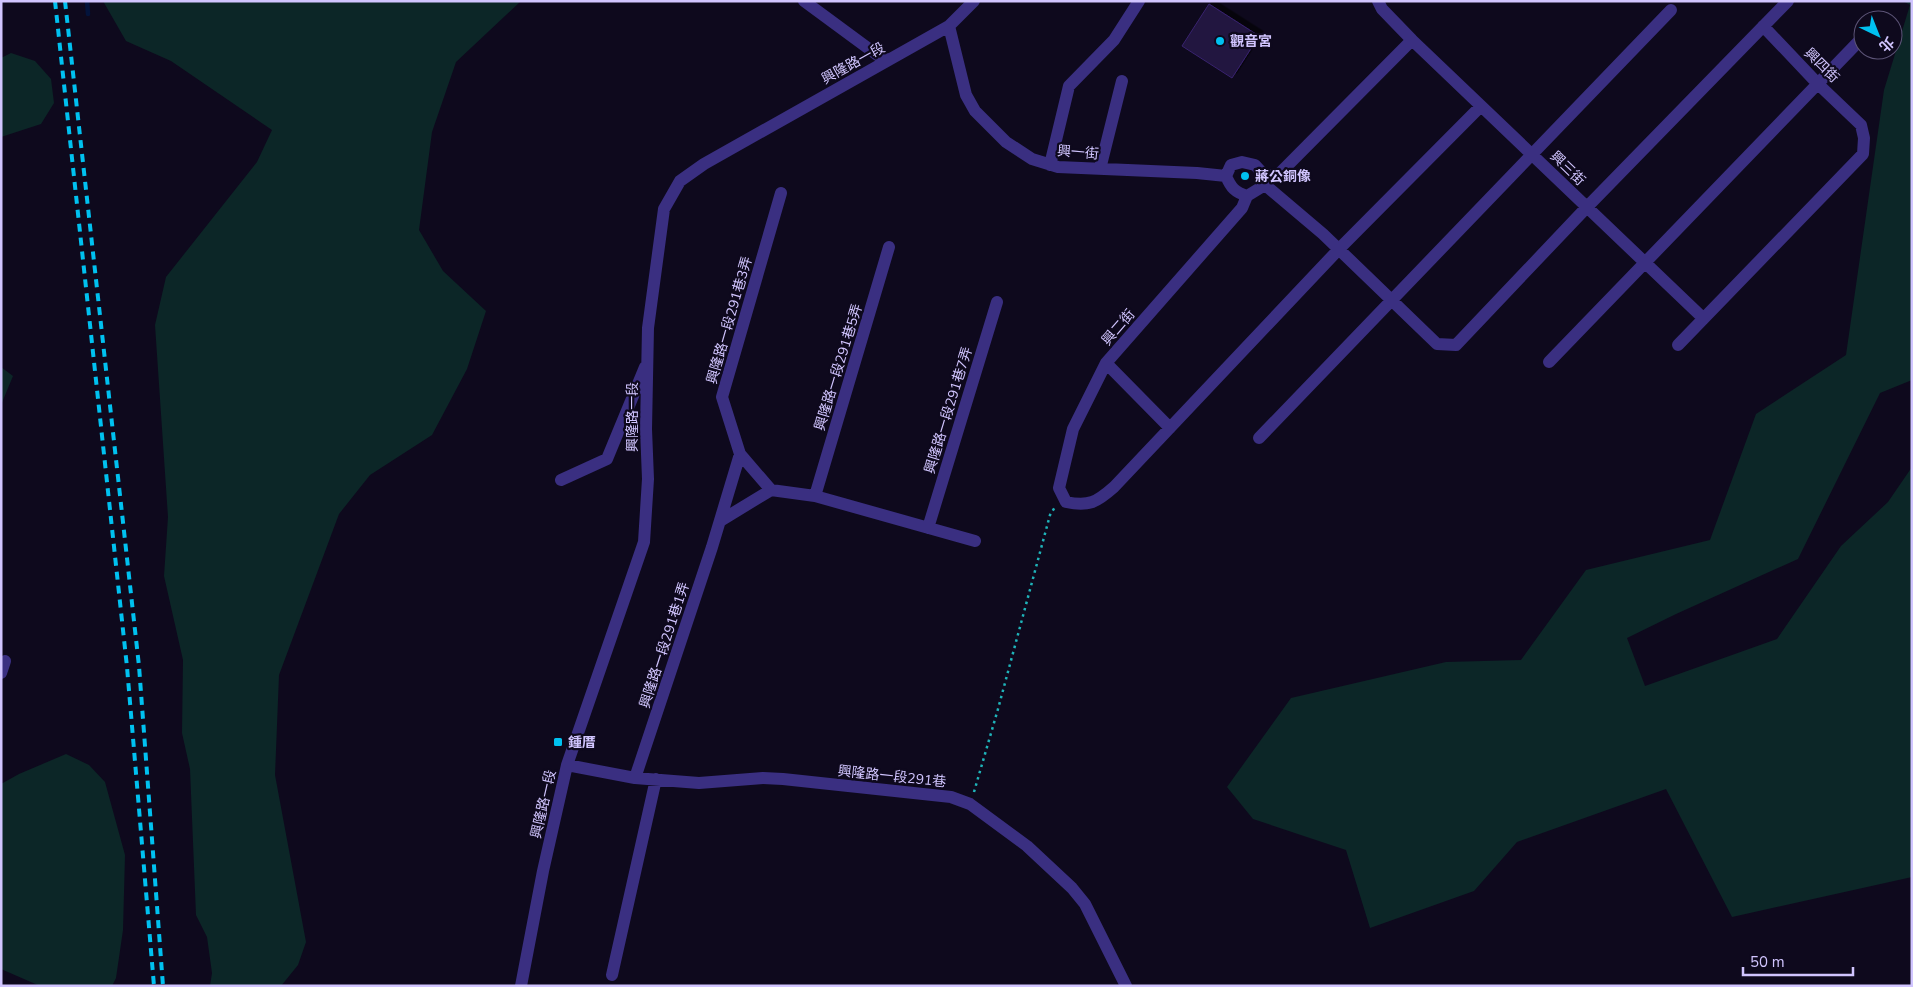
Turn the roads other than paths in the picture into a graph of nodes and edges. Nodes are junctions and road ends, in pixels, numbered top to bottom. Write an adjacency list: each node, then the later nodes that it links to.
1 (804, 1): 11 (street)
2 (974, 1): 7 (street, 興隆路一段)
3 (1139, 1): 16 (street)
4 (1378, 1): 9 (street)
5 (1788, 1): 8 (street)
6 (1671, 10): 15 (street)
7 (949, 26): 11 (street, 興隆路一段); 16 (street, 興一街)
8 (1763, 26): 13 (street, 興四街); 22 (street)
9 (1412, 40): 14 (street, 興三街); 19 (street)
10 (1853, 47): 13 (street)
11 (888, 60): 31 (street, 興隆路一段)
12 (1122, 82): 17 (street)
13 (1818, 84): 25 (street); 28 (street, 興四街)
14 (1481, 106): 15 (street, 興三街); 24 (street)
15 (1532, 154): 22 (street, 興三街); 26 (street)
16 (1050, 165): 17 (street, 興一街)
17 (1100, 169): 18 (street, 興一街)
18 (1226, 176): 19 (street); 21 (street)
19 (1265, 181): 21 (street); 24 (street)
20 (781, 193): 35 (street, 興隆路一段291巷3弄)
21 (1247, 196): 32 (street, 興二街)
22 (1587, 207): 25 (street, 興三街); 26 (street)
23 (889, 247): 38 (street, 興隆路一段291巷5弄)
24 (1339, 249): 26 (street); 33 (street)
25 (1645, 262): 28 (street, 興三街); 30 (street)
26 (1392, 300): 34 (street)
27 (997, 302): 40 (street, 興隆路一段291巷7弄)
28 (1703, 318): 29 (street)
29 (1678, 345)
30 (1549, 362)
31 (647, 363): 36 (street); 42 (street, 興隆路一段)
32 (1106, 363): 33 (street); 33 (street, 興二街)
33 (1170, 428)
34 (1259, 438)
35 (740, 454): 37 (street); 39 (street, 興隆路一段291巷1弄)
36 (561, 480)
37 (771, 490): 38 (street); 39 (street)
38 (815, 496): 40 (street)
39 (720, 521): 43 (street, 興隆路一段291巷1弄)
40 (928, 528): 41 (street)
41 (975, 541)
42 (567, 765): 43 (street, 興隆路一段291巷); 46 (street, 興隆路一段)
43 (636, 778): 44 (street, 興隆路一段291巷)
44 (656, 779): 45 (street); 47 (street, 興隆路一段291巷)
45 (612, 975)
46 (521, 986)
47 (1126, 986)

